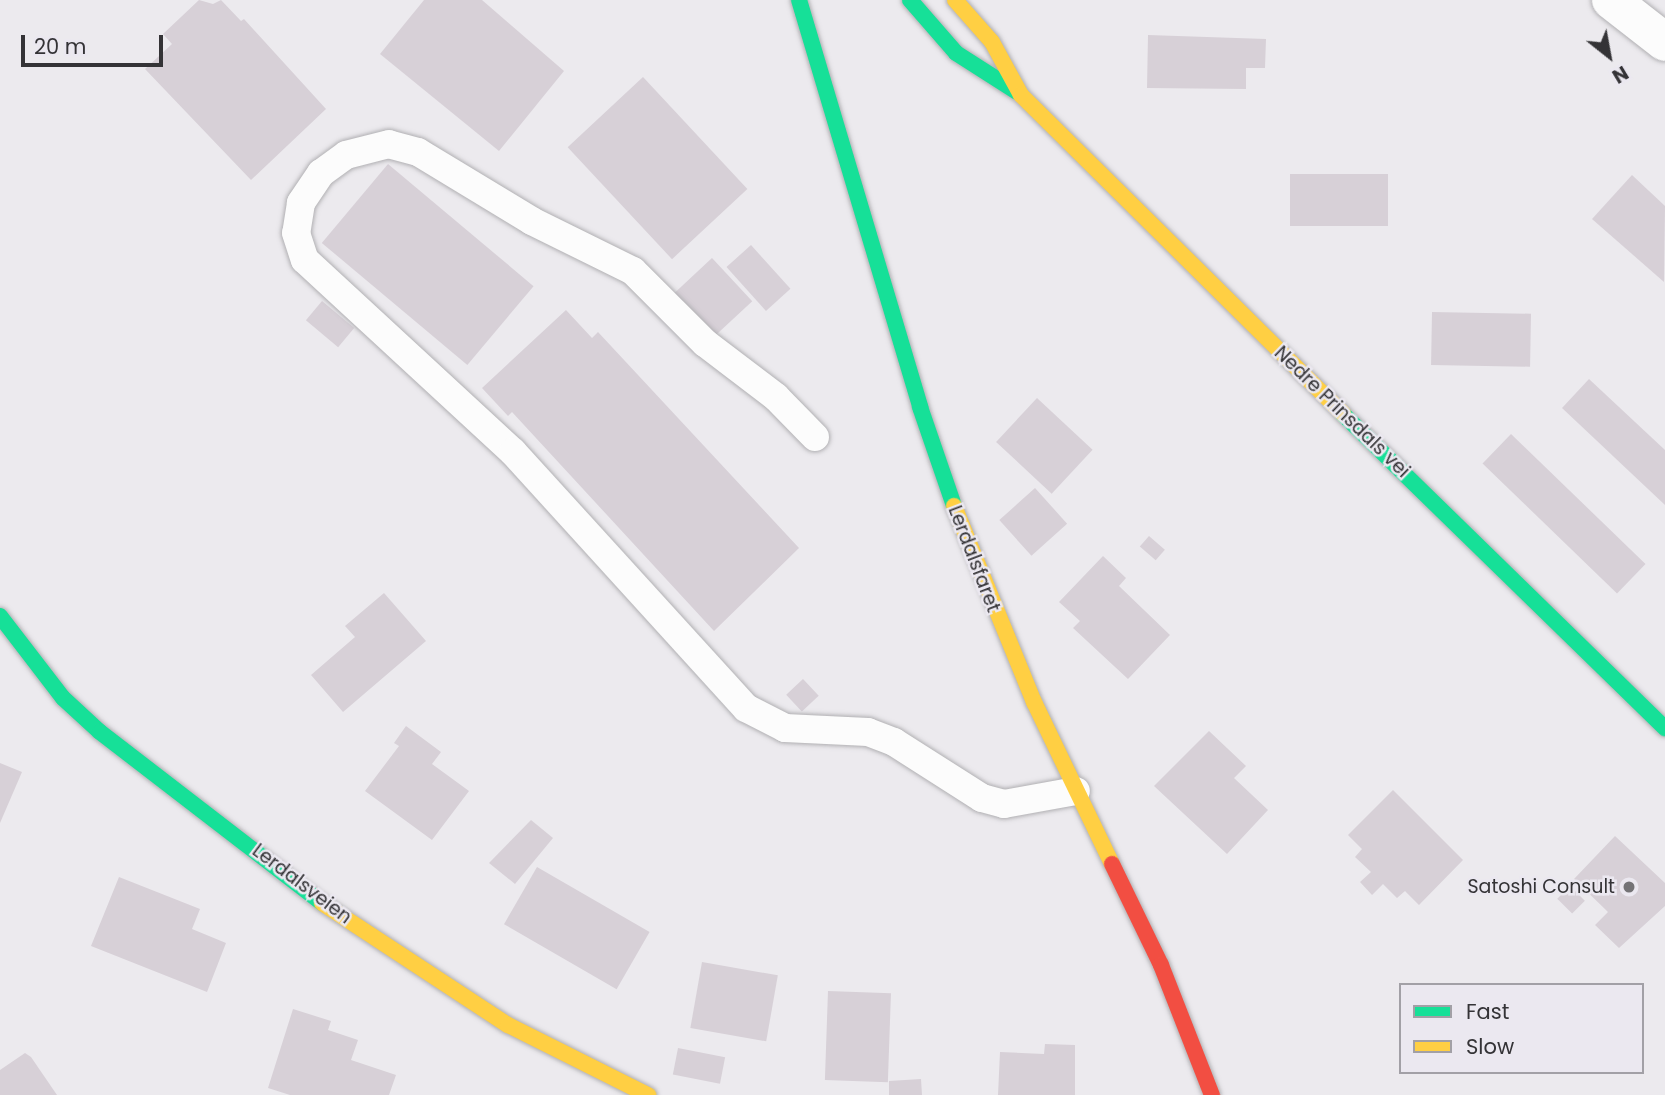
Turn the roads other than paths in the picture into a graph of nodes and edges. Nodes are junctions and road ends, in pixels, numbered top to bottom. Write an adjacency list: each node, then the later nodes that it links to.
1 (799, 0): 10 (street, Lerdalsfaret)
2 (910, 0): 6 (street, Nedre Prinsdals vei)
3 (955, 0): 6 (street, Nedre Prinsdals vei)
4 (1611, 0): 5 (street)
5 (1665, 42)
6 (1021, 95): 9 (street, Nedre Prinsdals vei)
7 (815, 437): 10 (lane)
8 (0, 616): 11 (street, Lerdalsveien)
9 (1665, 728)
10 (1076, 790): 12 (street, Lerdalsfaret)
11 (648, 1095)
12 (1212, 1095)

